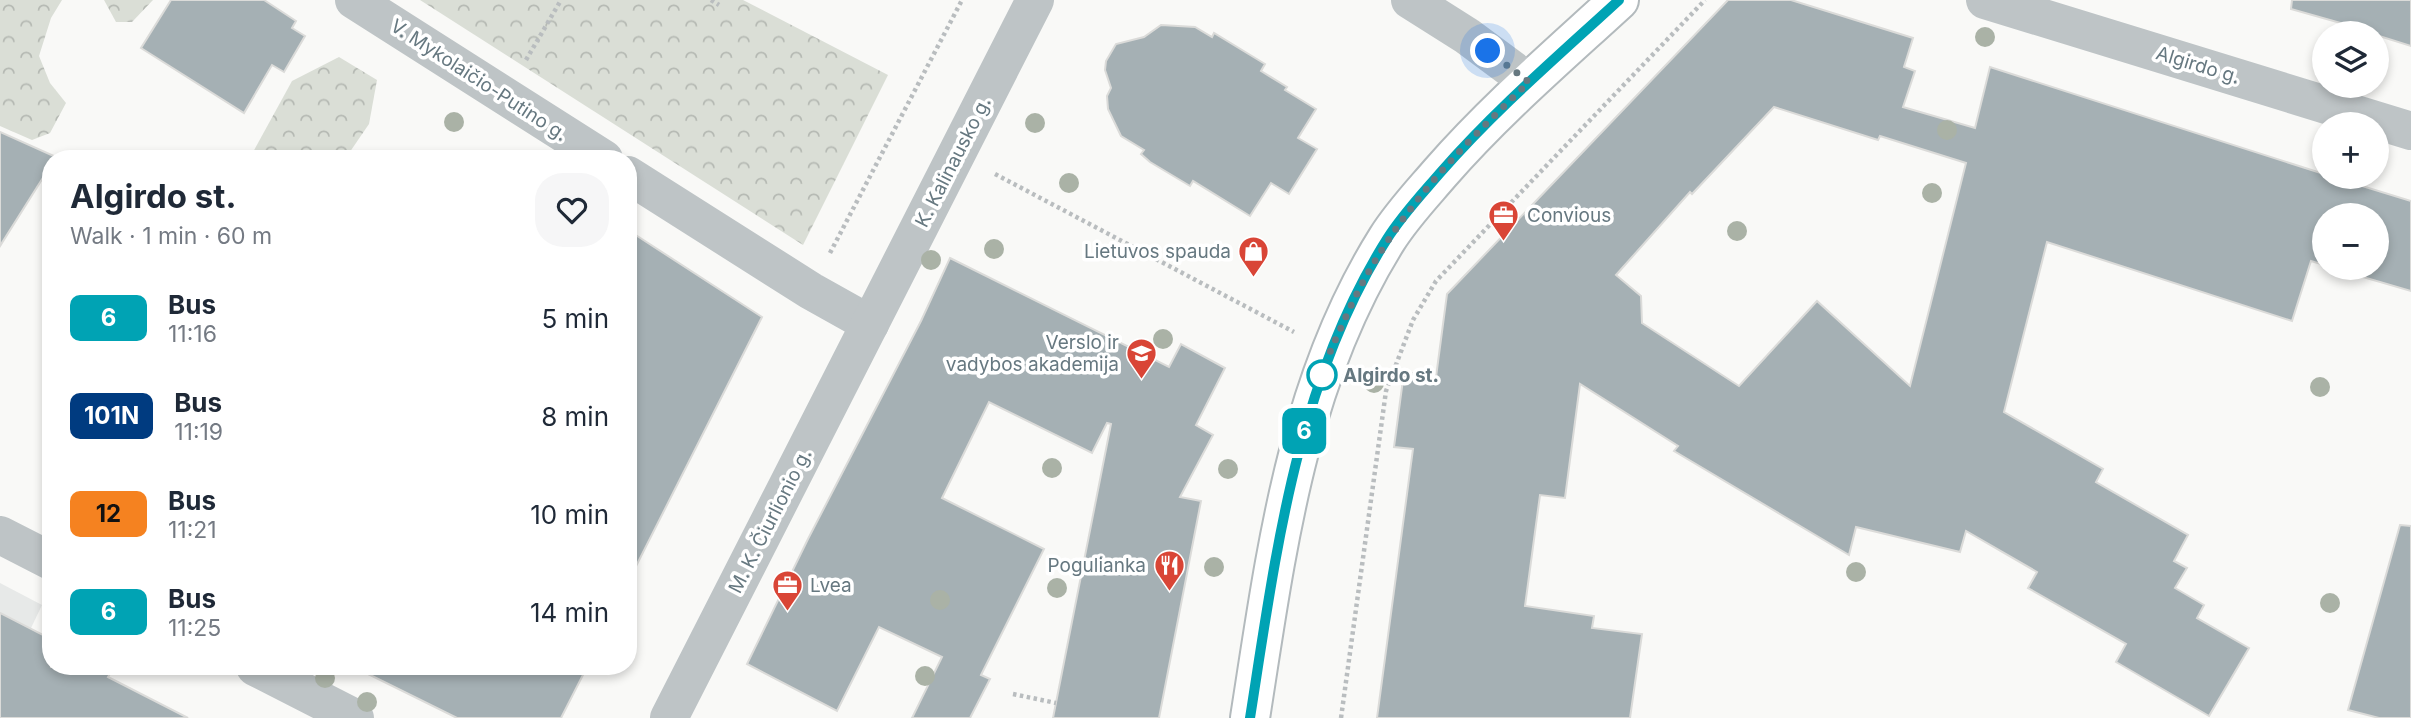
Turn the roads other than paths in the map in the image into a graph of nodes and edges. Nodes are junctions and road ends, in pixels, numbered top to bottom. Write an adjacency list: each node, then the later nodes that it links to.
1 (354, 0): 8 (street, V. Mykolaičio-Putino g.)
2 (1035, 0): 10 (street, K. Kalinausko g.)
3 (1410, 0): 6 (street)
4 (1619, 0): 6 (main road)
5 (1985, 0): 7 (street, Algirdo g.)
6 (1529, 82): 16 (main road)
7 (2411, 131)
8 (590, 150)
9 (637, 181): 10 (street)
10 (870, 324): 15 (street, M. K. Čiurlionio g.)
11 (0, 535): 12 (street)
12 (42, 556)
13 (271, 675): 14 (street)
14 (355, 718)
15 (669, 718)
16 (1250, 718)

